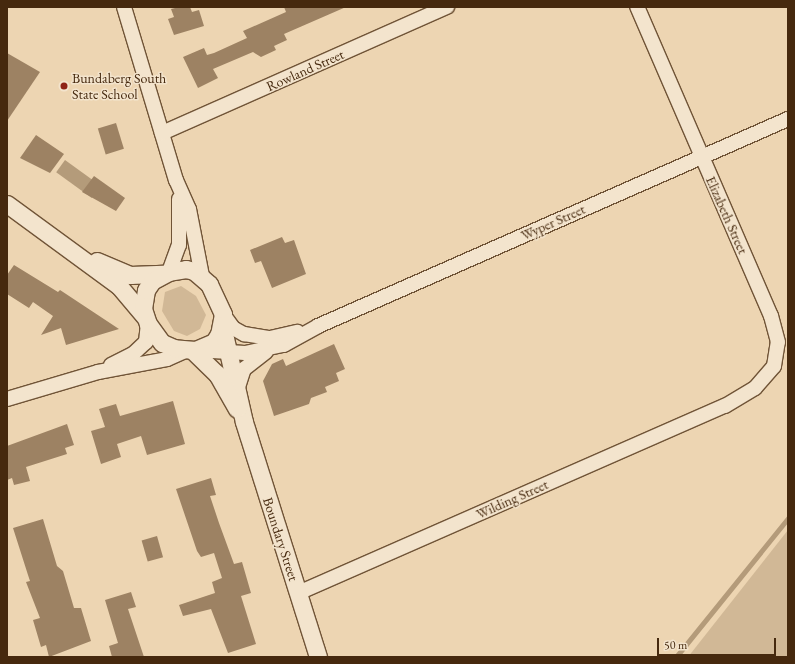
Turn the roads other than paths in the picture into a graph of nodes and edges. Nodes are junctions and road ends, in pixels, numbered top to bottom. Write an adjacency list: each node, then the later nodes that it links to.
1 (124, 7): 5 (street)
2 (448, 7): 5 (street, Rowland Street)
3 (637, 7): 6 (street, Elizabeth Street)
4 (788, 119): 6 (street, Wyper Street)
5 (162, 133): 7 (street)
6 (702, 156): 14 (street, Wyper Street); 21 (street, Elizabeth Street)
7 (176, 180): 10 (street); 11 (street)
8 (7, 204): 9 (street)
9 (75, 251): 10 (street); 13 (street)
10 (166, 273): 11 (street); 13 (street)
11 (202, 276): 12 (street)
12 (223, 319): 14 (street, Wyper Street); 15 (street); 17 (street, Boundary Street)
13 (147, 320): 15 (street); 18 (street)
14 (318, 326): 16 (street, Wyper Street)
15 (191, 350): 17 (street, Wyper Street); 18 (street); 22 (street, Boundary Street)
16 (268, 351): 17 (street, Wyper Street); 19 (street)
17 (229, 353): 19 (street, Boundary Street)
18 (98, 372): 20 (street)
19 (238, 387): 22 (street, Boundary Street)
20 (7, 399)
21 (725, 406): 23 (street, Wilding Street)
22 (244, 422): 23 (street, Boundary Street)
23 (298, 593): 24 (street, Boundary Street)
24 (318, 657)

